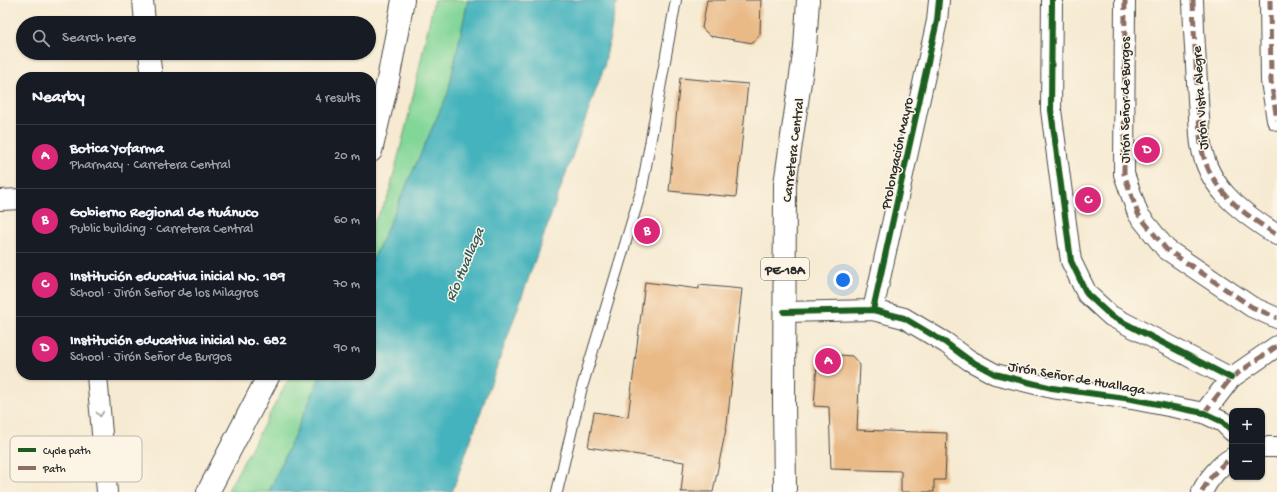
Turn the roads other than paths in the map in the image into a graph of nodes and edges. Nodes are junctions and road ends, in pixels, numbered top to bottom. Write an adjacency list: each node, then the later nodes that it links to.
1 (143, 0): 11 (street)
2 (403, 0): 16 (main road)
3 (676, 0): 36 (lane)
4 (797, 0): 12 (main road, PE-18A)
5 (808, 0): 12 (main road, Carretera Central / PE-18A)
6 (940, 0): 20 (street, Prolongación Mayro)
7 (1052, 0): 24 (street)
8 (1125, 0): 22 (street, Jirón Señor de Burgos)
9 (1193, 0): 19 (street, Jirón Vista Alegre)
10 (1270, 0): 15 (street)
11 (144, 16)
12 (805, 48): 21 (main road, Carretera Central / PE-18A)
13 (150, 60): 14 (street)
14 (151, 72)
15 (1277, 120)
16 (376, 131)
17 (16, 199): 18 (street)
18 (0, 200)
19 (1277, 235)
20 (873, 310): 21 (street, Jirón Señor de Huallaga); 27 (street, Jirón Señor de Huallaga)
21 (784, 312): 37 (main road, Carretera Central / PE-18A)
22 (1277, 318)
23 (1277, 346): 24 (street)
24 (1231, 378): 27 (street)
25 (97, 380): 29 (street, one-way to 29)
26 (266, 380): 35 (main road)
27 (1204, 413): 28 (street, Jirón Señor de Huallaga)
28 (1229, 428)
29 (102, 436)
30 (1265, 447): 31 (street)
31 (1277, 447)
32 (1229, 460): 38 (street)
33 (106, 482): 34 (street, one-way to 34)
34 (107, 492)
35 (208, 492)
36 (557, 492)
37 (785, 492)
38 (1202, 492)

